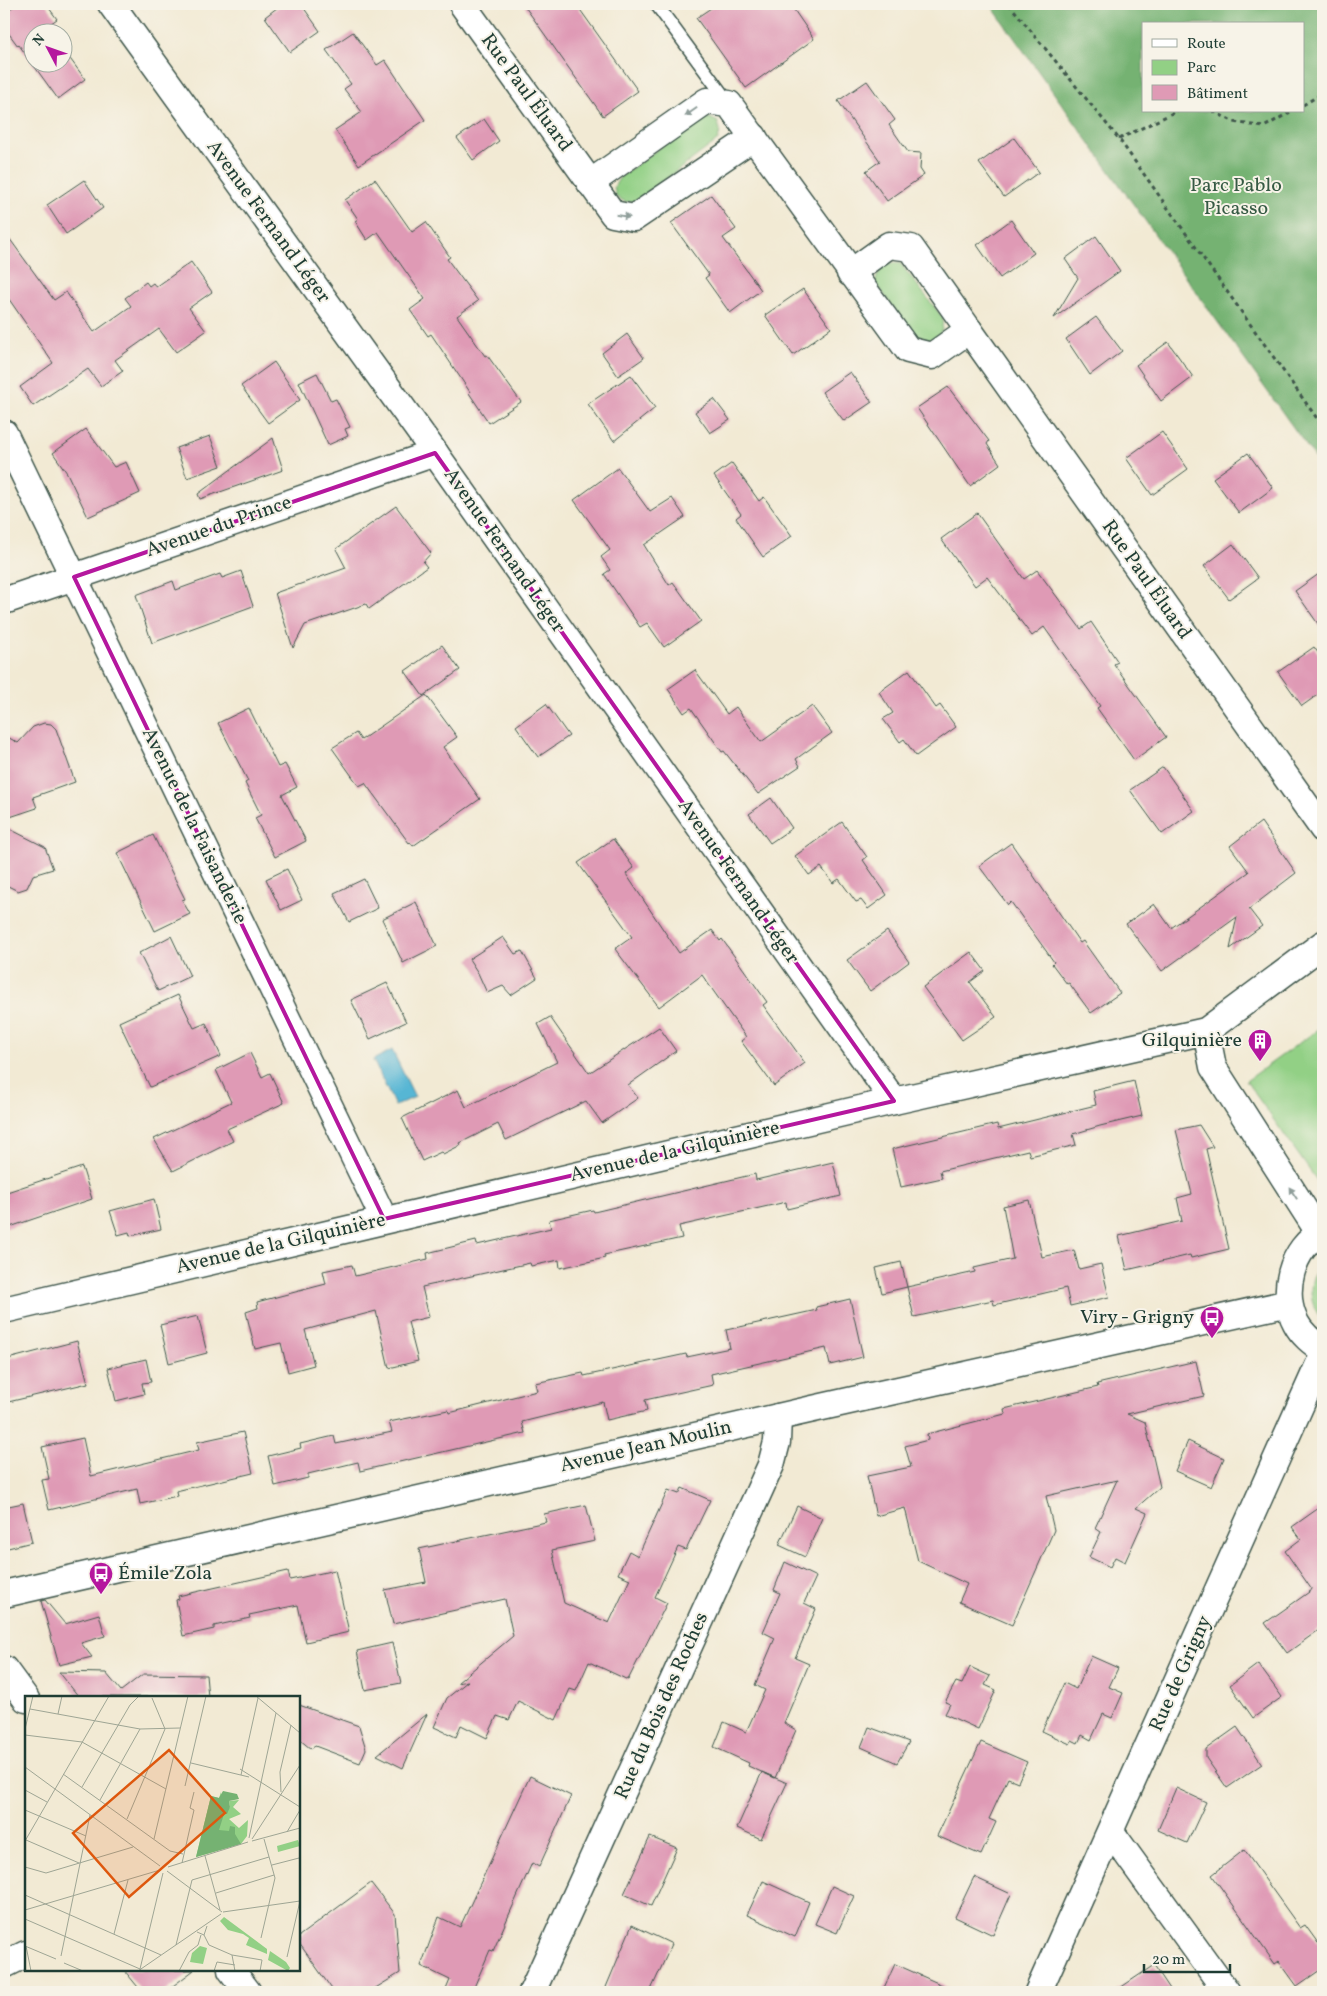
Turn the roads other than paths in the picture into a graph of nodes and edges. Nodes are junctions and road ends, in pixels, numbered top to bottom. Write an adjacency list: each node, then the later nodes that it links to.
1 (111, 4): 10 (street, Avenue Fernand Léger)
2 (462, 4): 6 (street, Rue Paul Éluard)
3 (656, 4): 4 (lane)
4 (729, 104): 5 (street); 6 (street, one-way to 6)
5 (754, 137): 6 (street, Rue Paul Éluard, one-way to 5); 7 (street)
6 (590, 183)
7 (850, 273): 8 (street); 8 (street, Rue Paul Éluard)
8 (969, 330): 13 (street, Rue Paul Éluard)
9 (4, 433): 11 (street, Avenue de la Faisanderie)
10 (435, 453): 11 (street, Avenue du Prince); 16 (street, Avenue Fernand Léger)
11 (74, 577): 12 (street, Avenue du Prince); 17 (street, Avenue de la Faisanderie)
12 (4, 601)
13 (1323, 829)
14 (1323, 944): 15 (street, Avenue de la Gilquinière)
15 (1206, 1031): 16 (street, Avenue de la Gilquinière); 18 (street, one-way to 15)
16 (894, 1101): 17 (street, Avenue de la Gilquinière)
17 (384, 1219): 20 (street, Avenue de la Gilquinière)
18 (1321, 1233): 19 (street)
19 (1289, 1303): 21 (street); 23 (street, Avenue Jean Moulin)
20 (4, 1310)
21 (1323, 1350)
22 (1323, 1355): 27 (street, Rue de Grigny)
23 (778, 1417): 24 (street, Avenue Jean Moulin); 32 (street, Rue du Bois des Roches)
24 (4, 1594)
25 (4, 1669): 26 (street)
26 (25, 1698)
27 (1111, 1832): 33 (street, Rue de Grigny); 34 (street)
28 (25, 1954): 29 (street)
29 (4, 1965)
30 (232, 1971): 31 (street)
31 (248, 1992)
32 (532, 1992)
33 (1038, 1992)
34 (1227, 1992)

